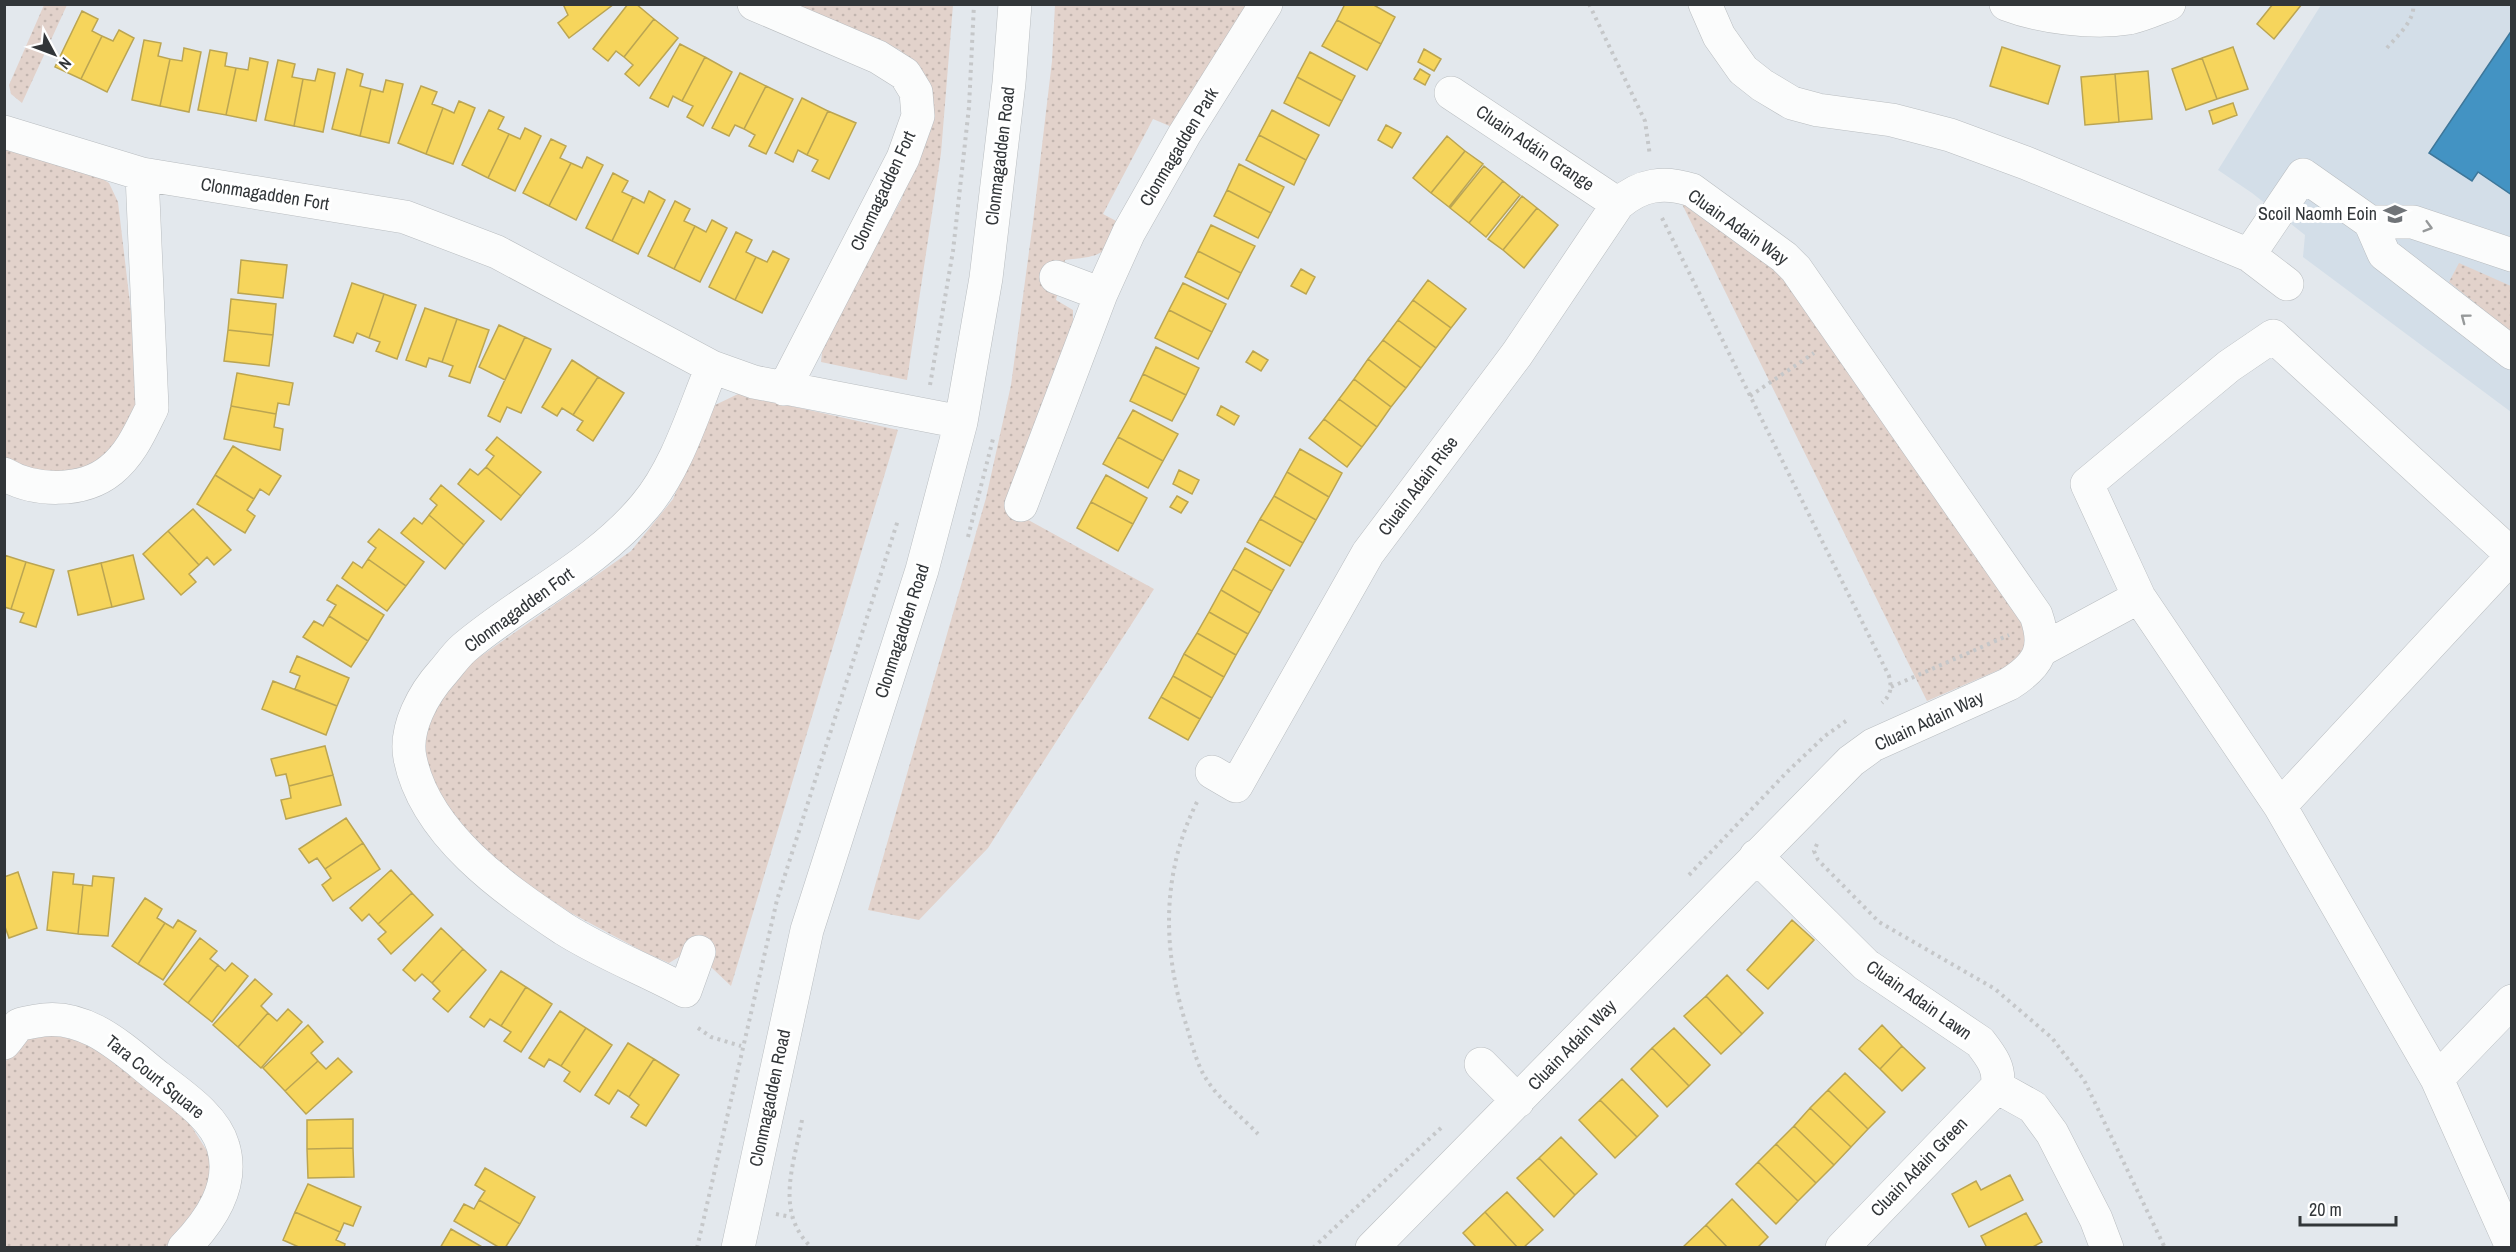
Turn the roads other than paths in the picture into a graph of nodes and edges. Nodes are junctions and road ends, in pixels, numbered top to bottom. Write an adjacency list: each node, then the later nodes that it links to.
1 (754, 4): 20 (street, Clonmagadden Fort)
2 (1015, 4): 21 (street, Clonmagadden Road)
3 (1266, 4): 17 (street, Clonmagadden Park)
4 (1705, 4): 13 (street)
5 (2006, 4): 6 (street)
6 (2169, 4)
7 (1451, 93): 11 (street, Cluain Adáin Grange)
8 (4, 132): 9 (street, Clonmagadden Fort)
9 (142, 174): 19 (street, Clonmagadden Fort); 22 (street)
10 (1646, 186): 11 (street, Cluain Adain Rise); 26 (street, Cluain Adain Way)
11 (1618, 204): 27 (street, Cluain Adain Rise)
12 (2370, 222): 13 (street); 14 (street, one-way to 14); 18 (street, one-way to 12)
13 (2249, 255): 16 (street)
14 (2511, 255)
15 (1056, 277): 17 (street)
16 (2288, 284)
17 (1101, 294): 23 (street, Clonmagadden Park)
18 (2511, 353)
19 (712, 367): 20 (street, Clonmagadden Fort); 30 (street, Clonmagadden Fort)
20 (784, 389): 21 (street, Clonmagadden Fort)
21 (961, 422): 39 (street, Clonmagadden Road)
22 (4, 474)
23 (1020, 505)
24 (2511, 555): 25 (street); 28 (street)
25 (2139, 597): 26 (street); 28 (street)
26 (2040, 636): 29 (street, Cluain Adain Way)
27 (1212, 772)
28 (2280, 806): 34 (street)
29 (1756, 856): 35 (street, Cluain Adain Lawn); 36 (street, Cluain Adain Way)
30 (699, 952)
31 (2511, 1001): 34 (street)
32 (4, 1043): 38 (street, Tara Court Square)
33 (1481, 1065): 36 (street)
34 (2437, 1079): 37 (street)
35 (1997, 1087): 41 (street, Cluain Adain Green); 42 (street)
36 (1518, 1101): 40 (street, Cluain Adain Way)
37 (2511, 1247)
38 (183, 1248)
39 (738, 1248)
40 (1372, 1248)
41 (1842, 1248)
42 (2107, 1248)

